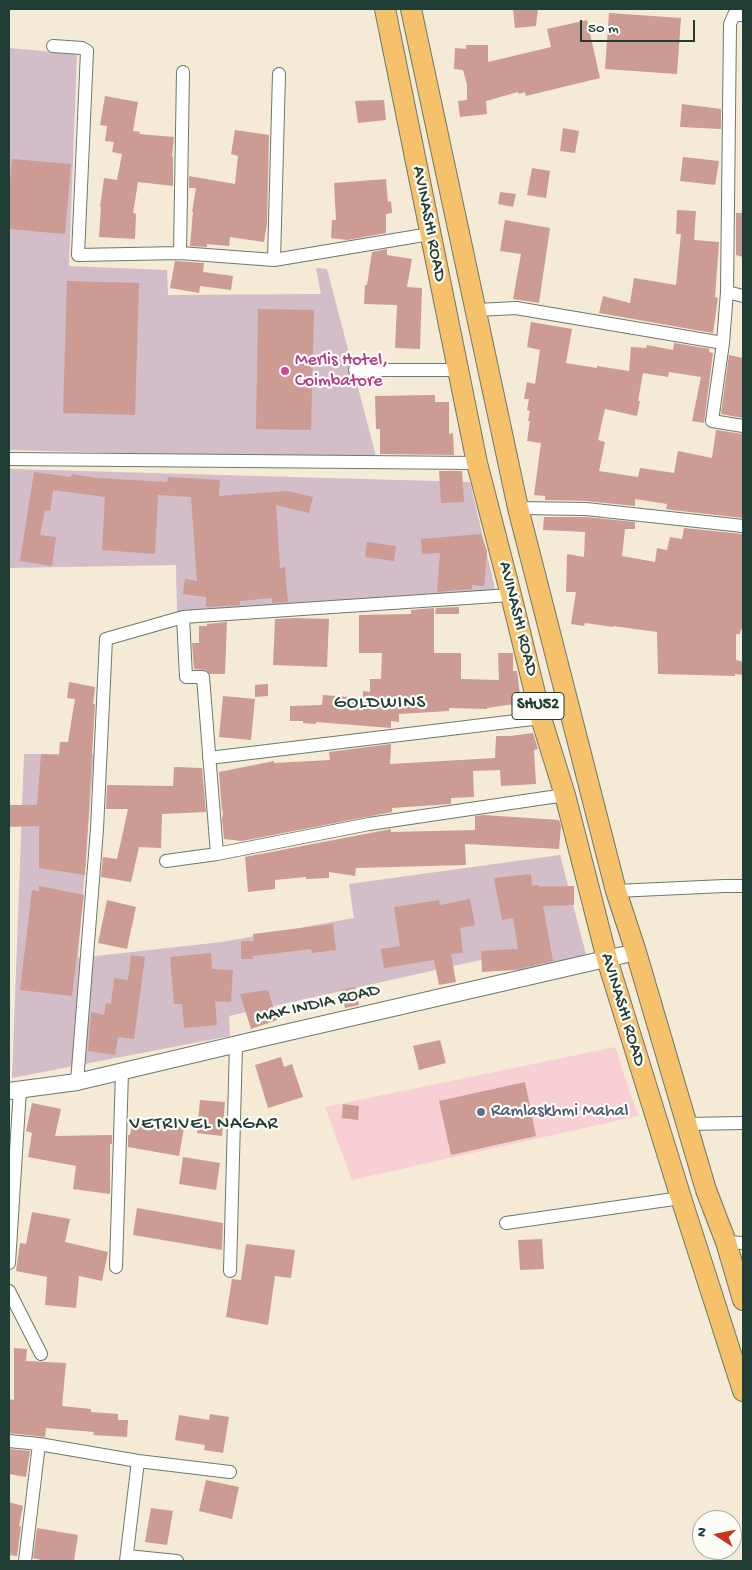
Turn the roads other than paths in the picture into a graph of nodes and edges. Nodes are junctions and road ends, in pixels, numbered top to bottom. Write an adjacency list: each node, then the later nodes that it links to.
1 (384, 9): 7 (main road, AVINASHI ROAD / SHU52)
2 (411, 9): 12 (main road, AVINASHI ROAD / SHU52)
3 (743, 15): 10 (street)
4 (53, 46): 8 (street)
5 (183, 72): 8 (street)
6 (278, 74): 9 (street)
7 (430, 234): 9 (street); 15 (main road, AVINASHI ROAD / SHU52)
8 (180, 253): 9 (street)
9 (274, 260)
10 (726, 292): 11 (street); 13 (street)
11 (743, 296)
12 (476, 310): 13 (street); 19 (main road, AVINASHI ROAD / SHU52)
13 (723, 343): 16 (street)
14 (355, 370): 15 (street)
15 (458, 370): 18 (main road, AVINASHI ROAD / SHU52)
16 (743, 426)
17 (9, 459): 18 (street)
18 (477, 463): 21 (main road, AVINASHI ROAD / SHU52)
19 (518, 508): 20 (street); 29 (main road, AVINASHI ROAD / SHU52)
20 (743, 526)
21 (511, 595): 22 (street); 23 (main road, AVINASHI ROAD / SHU52)
22 (183, 617): 24 (street); 34 (street)
23 (541, 718): 24 (street); 25 (main road, AVINASHI ROAD / SHU52)
24 (209, 758): 26 (street)
25 (565, 795): 26 (street); 31 (main road, AVINASHI ROAD / SHU52)
26 (217, 854): 27 (street)
27 (166, 861)
28 (743, 886): 29 (street)
29 (616, 891): 30 (main road, AVINASHI ROAD / SHU52)
30 (636, 952): 31 (street, MAK INDIA ROAD); 37 (main road, AVINASHI ROAD / SHU52)
31 (607, 959): 32 (street, MAK INDIA ROAD); 38 (main road, AVINASHI ROAD / SHU52)
32 (236, 1044): 33 (street, MAK INDIA ROAD); 43 (street)
33 (122, 1072): 34 (street, MAK INDIA ROAD); 42 (street)
34 (77, 1082): 35 (street, MAK INDIA ROAD)
35 (14, 1090): 41 (street)
36 (743, 1123): 37 (street)
37 (687, 1124): 40 (main road, AVINASHI ROAD / SHU52)
38 (681, 1198): 39 (street); 47 (main road, AVINASHI ROAD / SHU52)
39 (506, 1223)
40 (734, 1243): 45 (main road, AVINASHI ROAD / SHU52)
41 (9, 1263)
42 (116, 1267)
43 (230, 1271)
44 (9, 1291): 46 (street)
45 (743, 1300)
46 (41, 1354)
47 (743, 1391)
48 (9, 1441): 49 (street)
49 (39, 1444): 50 (street); 53 (street)
50 (138, 1461): 51 (street); 52 (street)
51 (230, 1472)
52 (127, 1559): 54 (street)
53 (25, 1561)
54 (177, 1561)

